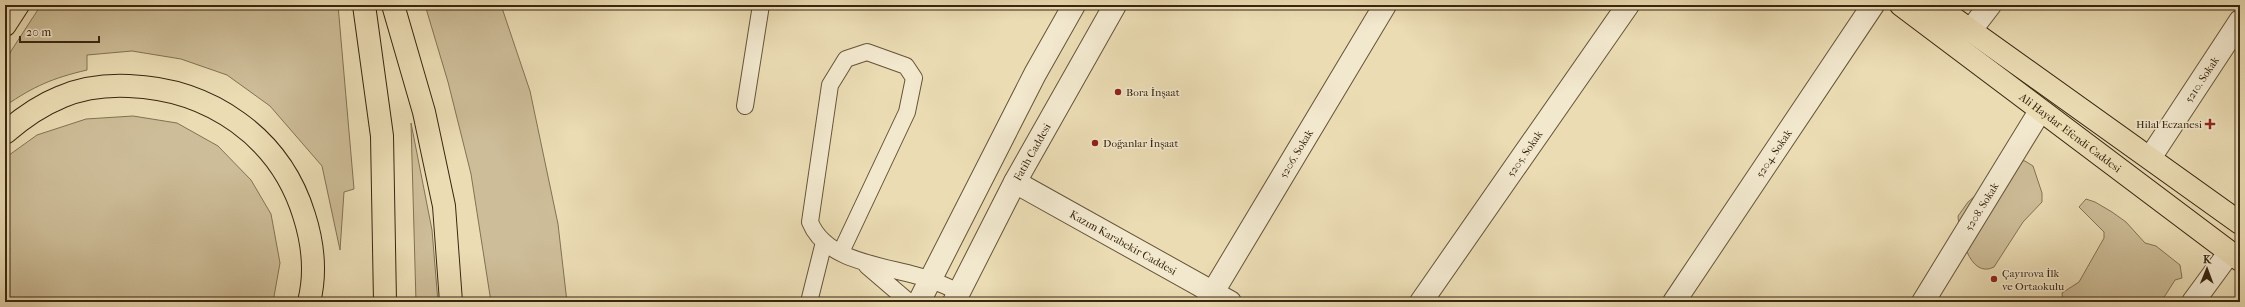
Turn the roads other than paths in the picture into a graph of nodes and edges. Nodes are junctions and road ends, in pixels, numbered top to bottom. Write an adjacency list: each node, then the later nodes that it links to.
1 (18, 5): 14 (main road)
2 (364, 5): 30 (main road)
3 (393, 5): 31 (main road)
4 (761, 5): 16 (lane)
5 (1074, 5): 26 (street)
6 (1115, 5): 20 (street, Fatih Caddesi)
7 (1385, 5): 28 (street, 5206. Sokak)
8 (1628, 5): 35 (street, 5205. Sokak)
9 (1873, 5): 36 (street, 5204. Sokak)
10 (1901, 5): 17 (main road, Ali Haydar Efendi Caddesi)
11 (1936, 5): 15 (main road)
12 (1990, 5): 15 (street)
13 (2240, 21): 19 (street, 5210. Sokak)
14 (5, 26)
15 (1970, 31): 19 (main road)
16 (745, 106)
17 (2040, 111): 24 (main road, Ali Haydar Efendi Caddesi); 37 (street, 5208. Sokak)
18 (5, 133): 29 (main road)
19 (2150, 158): 21 (main road)
20 (1015, 182): 27 (street, Fatih Caddesi); 28 (street, Kazım Karabekir Caddesi)
21 (2240, 223)
22 (824, 242): 23 (lane); 23 (lane); 32 (lane)
23 (841, 252): 25 (lane)
24 (2235, 257): 38 (street)
25 (864, 264): 26 (lane); 33 (lane)
26 (930, 279): 27 (lane); 34 (street)
27 (956, 297)
28 (1217, 298)
29 (309, 302)
30 (385, 302)
31 (452, 302)
32 (808, 302)
33 (909, 302)
34 (919, 302)
35 (1420, 302)
36 (1674, 302)
37 (1923, 302)
38 (2193, 302)

